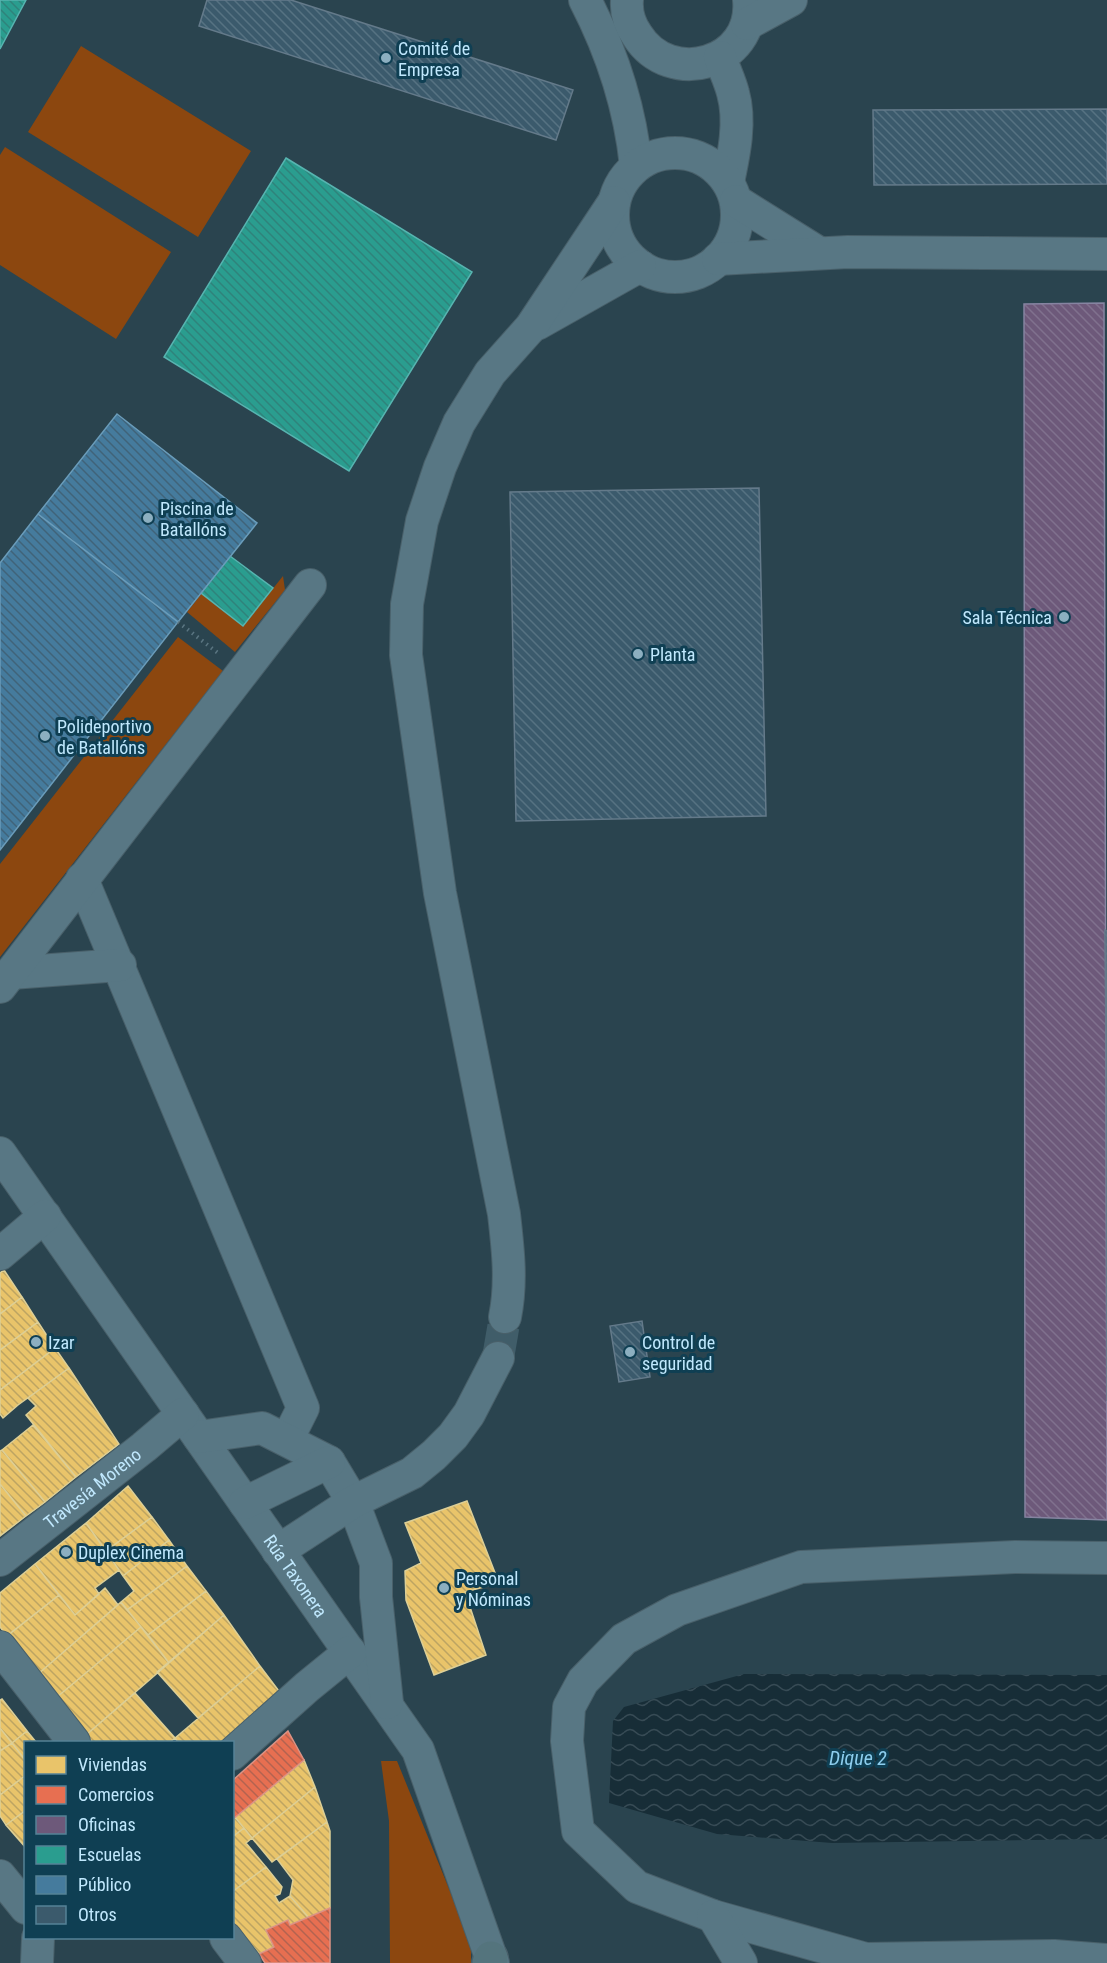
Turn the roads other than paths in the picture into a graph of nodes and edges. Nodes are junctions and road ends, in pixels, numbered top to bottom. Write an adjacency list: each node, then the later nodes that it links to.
1 (585, 0): 7 (street)
2 (791, 0): 4 (street)
3 (625, 1): 5 (street)
4 (748, 12): 6 (street)
5 (643, 45): 6 (street); 7 (street)
6 (720, 57): 9 (street)
7 (632, 130): 8 (street)
8 (636, 166): 9 (street); 10 (street)
9 (732, 191): 11 (street); 13 (street)
10 (614, 202): 14 (street); 15 (street)
11 (819, 253): 12 (street); 13 (street)
12 (1107, 254)
13 (718, 260): 14 (street)
14 (640, 266): 15 (street)
15 (531, 327): 23 (street)
16 (310, 585): 17 (street)
17 (82, 879): 18 (street); 19 (street)
18 (120, 965): 19 (street); 26 (street)
19 (5, 980)
20 (0, 1153): 21 (street, Rúa Taxonera)
21 (45, 1216): 22 (street); 25 (street, Rúa Taxonera)
22 (0, 1254)
23 (505, 1317)
24 (498, 1358): 28 (street)
25 (191, 1425): 26 (street); 29 (street, Rúa Taxonera); 32 (street, Travesía Moreno)
26 (287, 1440): 27 (street)
27 (329, 1462): 28 (street); 29 (street)
28 (353, 1502): 30 (street); 35 (street)
29 (245, 1503): 30 (street, Rúa Taxonera)
30 (278, 1551): 34 (street, Rúa Taxonera)
31 (1107, 1558): 40 (street)
32 (0, 1560)
33 (0, 1647): 36 (street)
34 (350, 1652): 35 (street, Rúa Taxonera); 37 (street)
35 (387, 1704): 45 (street, Rúa Taxonera)
36 (72, 1741)
37 (234, 1752)
38 (0, 1875): 39 (street)
39 (24, 1905)
40 (713, 1916): 46 (street); 49 (street)
41 (38, 1939): 47 (street)
42 (227, 1939): 48 (street)
43 (985, 1960): 44 (street); 46 (street)
44 (1107, 1960)
45 (491, 1961)
46 (866, 1961)
47 (37, 1963)
48 (245, 1963)
49 (741, 1963)

